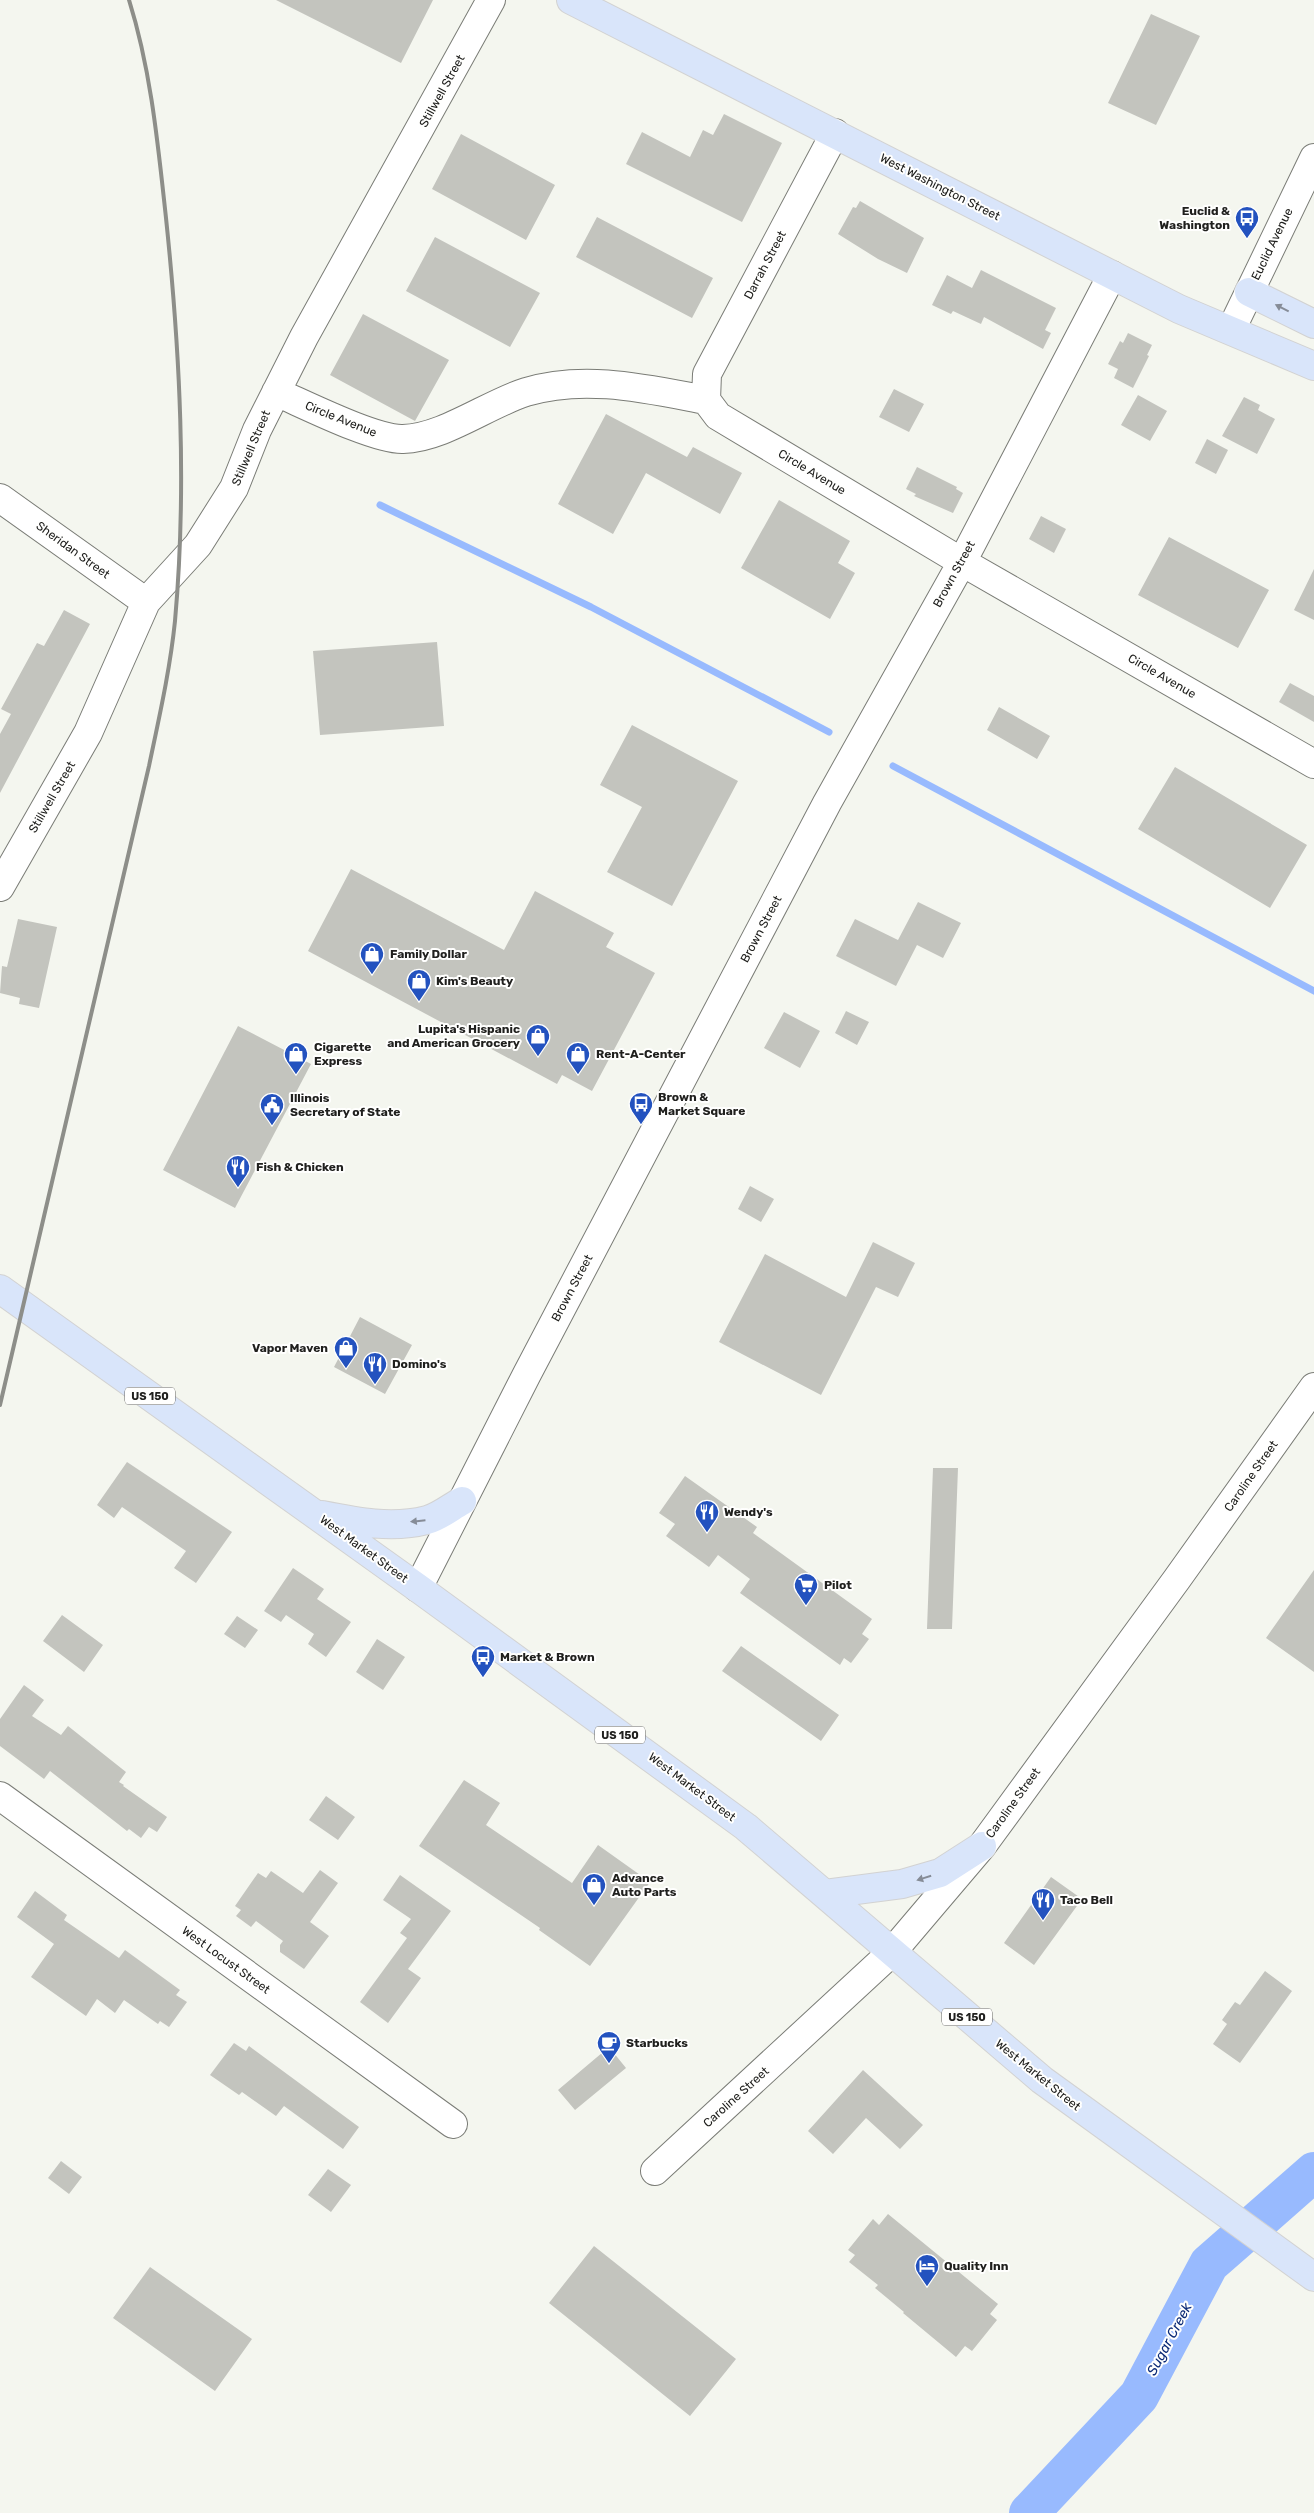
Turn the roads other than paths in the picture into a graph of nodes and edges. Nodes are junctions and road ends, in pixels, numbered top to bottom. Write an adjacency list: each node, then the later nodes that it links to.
1 (491, 0): 10 (street, Stillwell Street)
2 (571, 0): 3 (main road, West Washington Street)
3 (835, 133): 5 (main road, West Washington Street); 11 (street, Darrah Street)
4 (1314, 158): 6 (street, Euclid Avenue)
5 (1112, 275): 8 (main road, West Washington Street); 13 (street, Brown Street)
6 (1249, 292): 7 (main road, one-way to 6); 8 (street, Euclid Avenue)
7 (1314, 324)
8 (1231, 330): 9 (main road, West Washington Street)
9 (1314, 366)
10 (276, 392): 11 (street, Circle Avenue); 14 (street, Stillwell Street)
11 (706, 400): 13 (street, Circle Avenue)
12 (0, 498): 14 (street, Sheridan Street)
13 (962, 562): 15 (street, Circle Avenue); 19 (street, Brown Street)
14 (146, 602): 16 (street, Stillwell Street)
15 (1314, 764)
16 (0, 887)
17 (0, 1289): 20 (main road, West Market Street / US 150)
18 (1314, 1387): 23 (street, Caroline Street)
19 (462, 1501): 20 (main road, one-way to 20); 21 (street, Brown Street)
20 (312, 1512): 21 (main road, West Market Street / US 150)
21 (418, 1588): 24 (main road, West Market Street / US 150)
22 (0, 1796): 26 (street, West Locust Street)
23 (982, 1846): 24 (main road, one-way to 24); 25 (street, Caroline Street)
24 (825, 1894): 25 (main road, West Market Street / US 150)
25 (892, 1952): 27 (street, Caroline Street); 28 (main road, West Market Street / US 150)
26 (453, 2124)
27 (655, 2171)
28 (1314, 2277)

